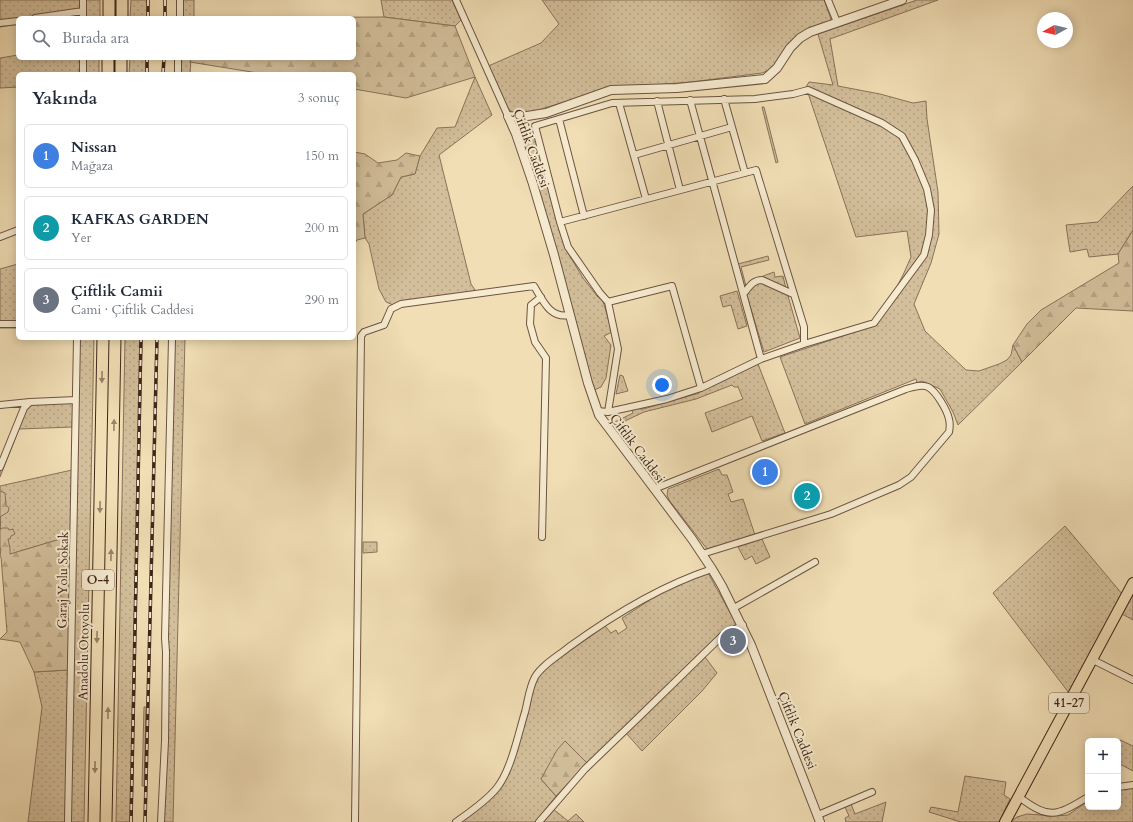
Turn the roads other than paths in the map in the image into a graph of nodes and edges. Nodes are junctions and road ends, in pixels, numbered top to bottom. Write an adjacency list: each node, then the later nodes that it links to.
1 (83, 0): 8 (street)
2 (109, 0): 11 (highway)
3 (122, 0): 12 (highway)
4 (180, 0): 13 (street)
5 (456, 0): 29 (street, Çiftlik Caddesi)
6 (828, 0): 15 (street)
7 (902, 0): 15 (street)
8 (83, 11): 9 (street); 10 (street)
9 (49, 16)
10 (83, 16)
11 (109, 16)
12 (122, 16)
13 (180, 16)
14 (16, 21): 16 (street)
15 (837, 22): 29 (street)
16 (0, 23)
17 (83, 60): 21 (street)
18 (108, 60): 22 (highway)
19 (121, 60): 23 (highway)
20 (178, 60): 24 (street)
21 (83, 72)
22 (108, 72)
23 (121, 72)
24 (178, 72)
25 (724, 99): 26 (street); 31 (street); 54 (street)
26 (690, 100): 27 (street); 32 (street)
27 (658, 101): 28 (street); 33 (street)
28 (619, 103): 30 (street); 34 (street)
29 (508, 116): 47 (street, Çiftlik Caddesi)
30 (559, 119): 39 (street); 40 (street)
31 (732, 127): 32 (street); 35 (street)
32 (701, 136): 33 (street); 36 (street)
33 (668, 145): 34 (street); 37 (street)
34 (634, 154): 38 (street)
35 (745, 173): 36 (street); 44 (street)
36 (713, 181): 37 (street); 43 (street)
37 (680, 190): 38 (street)
38 (646, 199): 39 (street)
39 (584, 216): 40 (street)
40 (560, 222): 46 (street)
41 (16, 231): 42 (street)
42 (0, 237)
43 (744, 293): 44 (street); 55 (street)
44 (793, 294): 54 (street)
45 (541, 298): 47 (street); 64 (street); 83 (street)
46 (608, 302): 56 (street); 61 (street)
47 (570, 315): 60 (street, Çiftlik Caddesi)
48 (0, 324): 49 (street)
49 (16, 324)
50 (77, 340): 57 (street, Garaj Yolu Sokak)
51 (103, 340): 80 (highway, Anadolu Otoyolu / O-4, one-way to 80)
52 (115, 340): 81 (highway, Anadolu Otoyolu / O-4, one-way to 52)
53 (172, 340): 82 (street)
54 (804, 344): 55 (street)
55 (761, 359): 56 (street)
56 (701, 388): 61 (street)
57 (76, 400): 58 (street); 79 (street, Garaj Yolu Sokak)
58 (30, 402): 59 (street); 62 (street)
59 (0, 405)
60 (597, 411): 61 (street); 63 (street, Çiftlik Caddesi)
61 (608, 412)
62 (0, 466)
63 (654, 489): 65 (street, Çiftlik Caddesi); 65 (street)
64 (542, 537)
65 (702, 554): 67 (street, Çiftlik Caddesi)
66 (814, 562): 69 (street)
67 (712, 569): 69 (street, Çiftlik Caddesi); 84 (street)
68 (1133, 584): 71 (main road, 41-27)
69 (734, 608): 70 (street, Çiftlik Caddesi)
70 (742, 625): 78 (street, Çiftlik Caddesi); 85 (street)
71 (1093, 660): 72 (street); 76 (main road, 41-27)
72 (1133, 680)
73 (1133, 784): 74 (street)
74 (1121, 786)
75 (872, 792): 78 (street)
76 (1019, 797): 77 (street); 86 (main road, 41-27)
77 (1085, 799)
78 (819, 818)
79 (68, 822)
80 (94, 822)
81 (106, 822)
82 (161, 822)
83 (356, 822)
84 (456, 822)
85 (539, 822)
86 (1006, 822)

